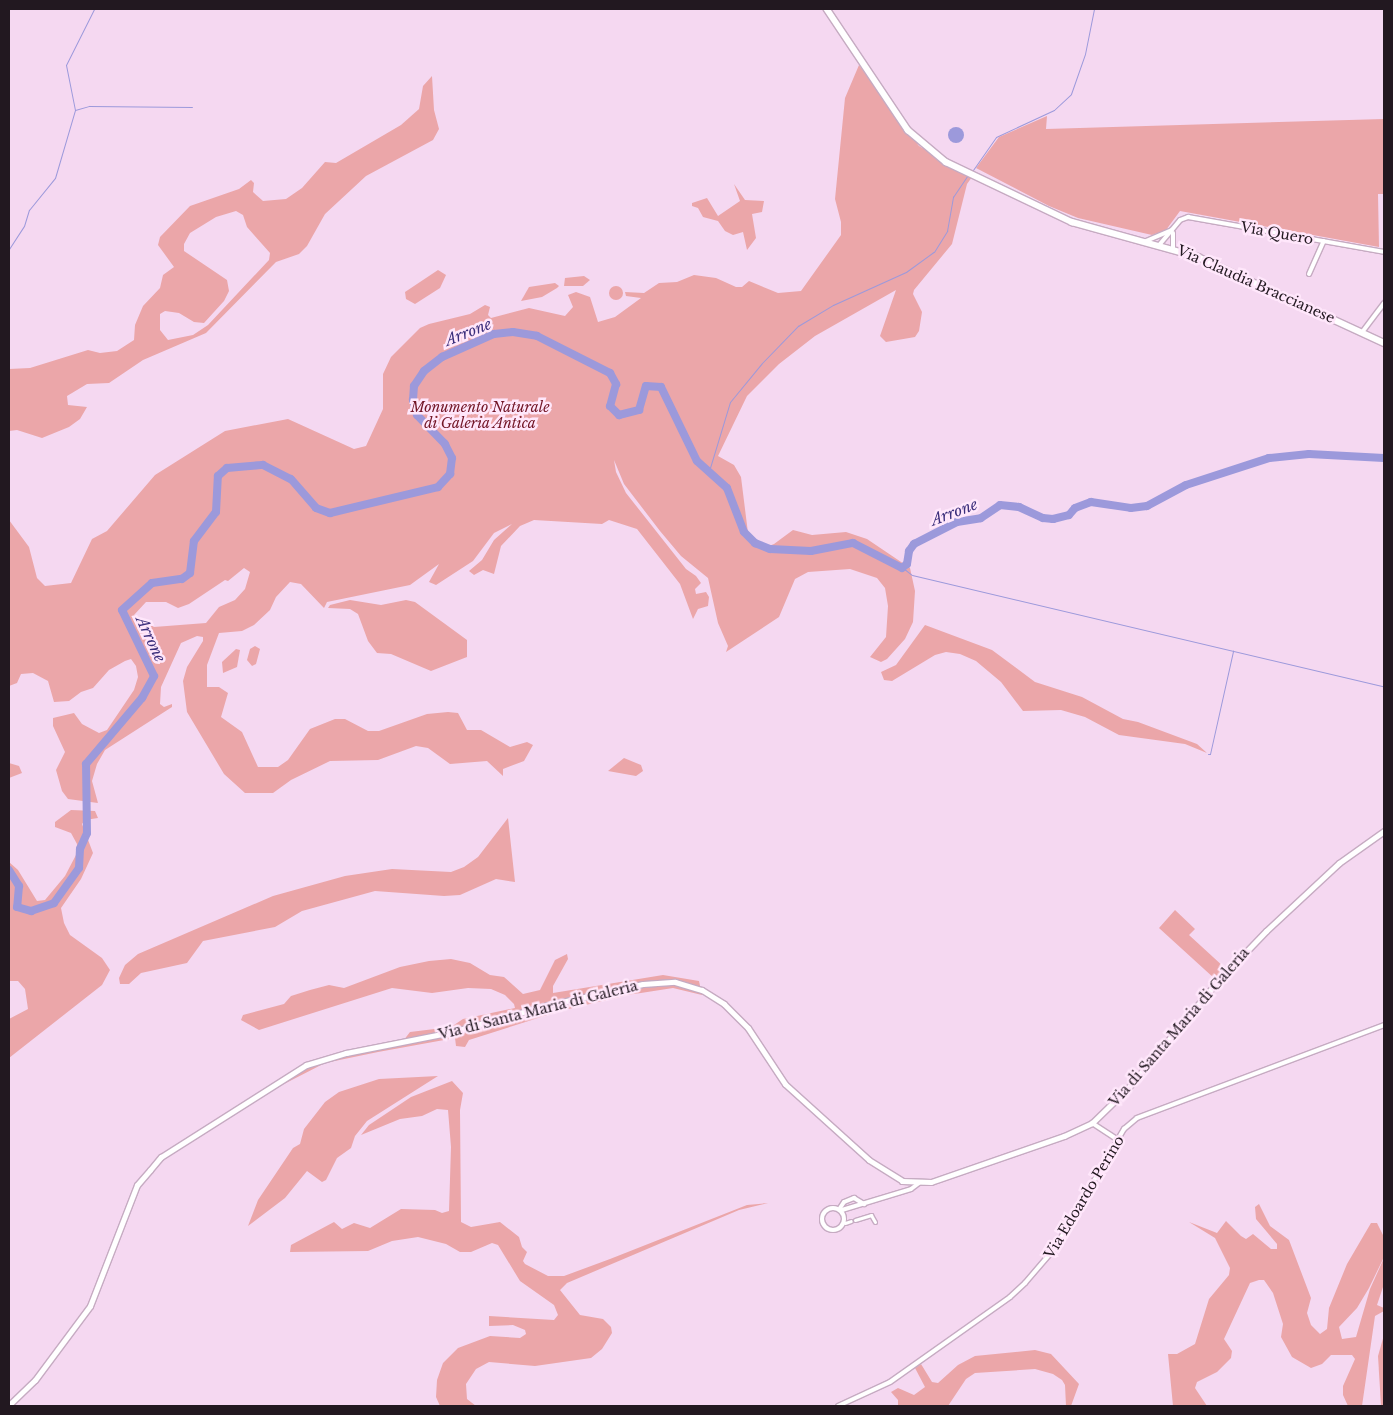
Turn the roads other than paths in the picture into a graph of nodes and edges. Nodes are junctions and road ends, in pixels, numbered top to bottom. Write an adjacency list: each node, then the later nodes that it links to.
1 (827, 9): 3 (main road, Via Claudia Braccianese)
2 (1174, 228): 3 (street, Via Quero); 4 (street, Via Quero); 5 (street, Via Quero); 6 (street)
3 (1146, 241): 5 (main road, Via Claudia Braccianese)
4 (1324, 241): 7 (street, Via Quero); 8 (street)
5 (1160, 244): 6 (main road, Via Claudia Braccianese)
6 (1173, 248): 10 (main road, Via Claudia Braccianese)
7 (1384, 252)
8 (1308, 274)
9 (1384, 303): 10 (street)
10 (1363, 331): 11 (main road, Via Claudia Braccianese)
11 (1384, 343)
12 (1384, 831): 14 (street, Via di Santa Maria di Galeria)
13 (1384, 1025): 15 (street, Via Edoardo Perino)
14 (1092, 1123): 15 (street); 16 (street, Via di Santa Maria di Galeria)
15 (1118, 1140): 22 (street, Via Edoardo Perino)
16 (919, 1183): 17 (street); 21 (street, Via di Santa Maria di Galeria)
17 (864, 1204): 18 (street); 18 (street)
18 (841, 1209): 20 (street); 20 (street)
19 (875, 1222): 20 (street)
20 (845, 1223)
21 (9, 1405)
22 (838, 1406)

